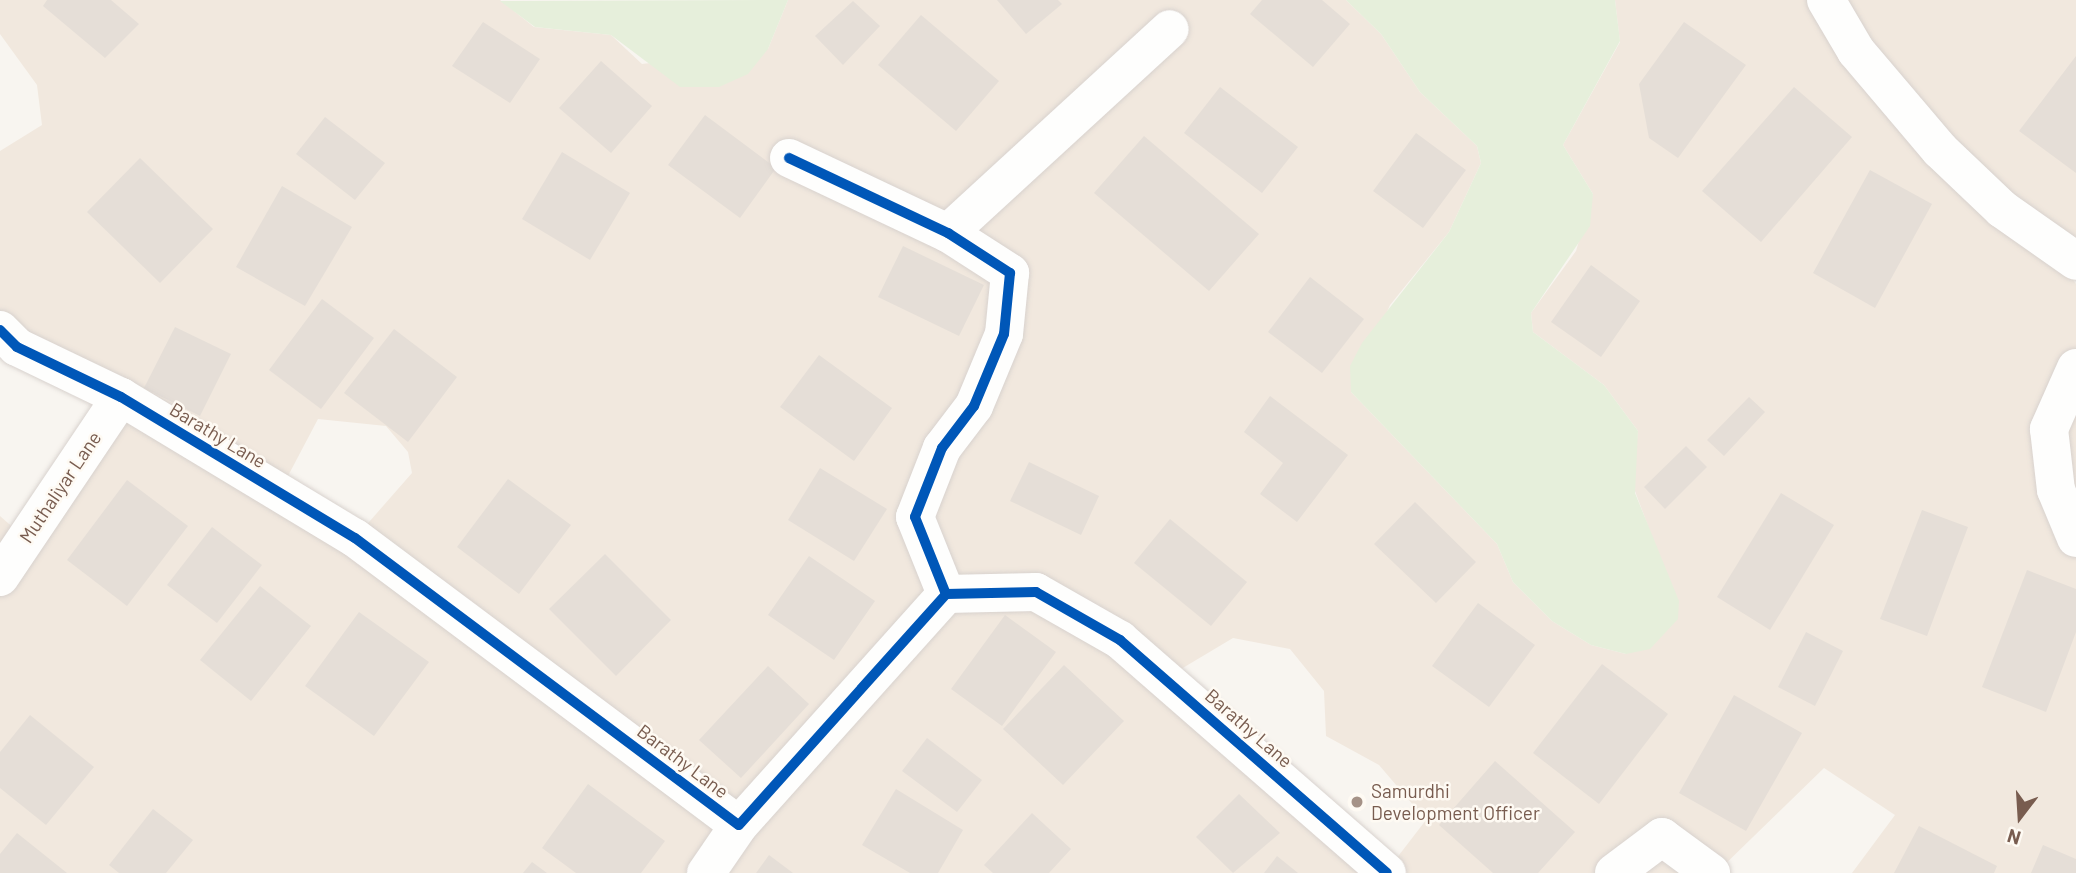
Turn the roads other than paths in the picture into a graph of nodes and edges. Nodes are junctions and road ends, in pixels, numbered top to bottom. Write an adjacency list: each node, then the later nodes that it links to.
1 (1826, 0): 5 (street)
2 (1170, 30): 4 (street)
3 (789, 158): 4 (street)
4 (948, 233): 11 (street)
5 (2076, 261)
6 (0, 330): 8 (street, Barathy Lane)
7 (2076, 368): 9 (street)
8 (121, 397): 10 (street, Muthaliyar Lane); 12 (street, Barathy Lane)
9 (2076, 538)
10 (0, 578)
11 (946, 594): 12 (street); 14 (street, Barathy Lane)
12 (739, 825): 13 (street)
13 (706, 873)
14 (1387, 873)
15 (1614, 873): 16 (street)
16 (1711, 873)

